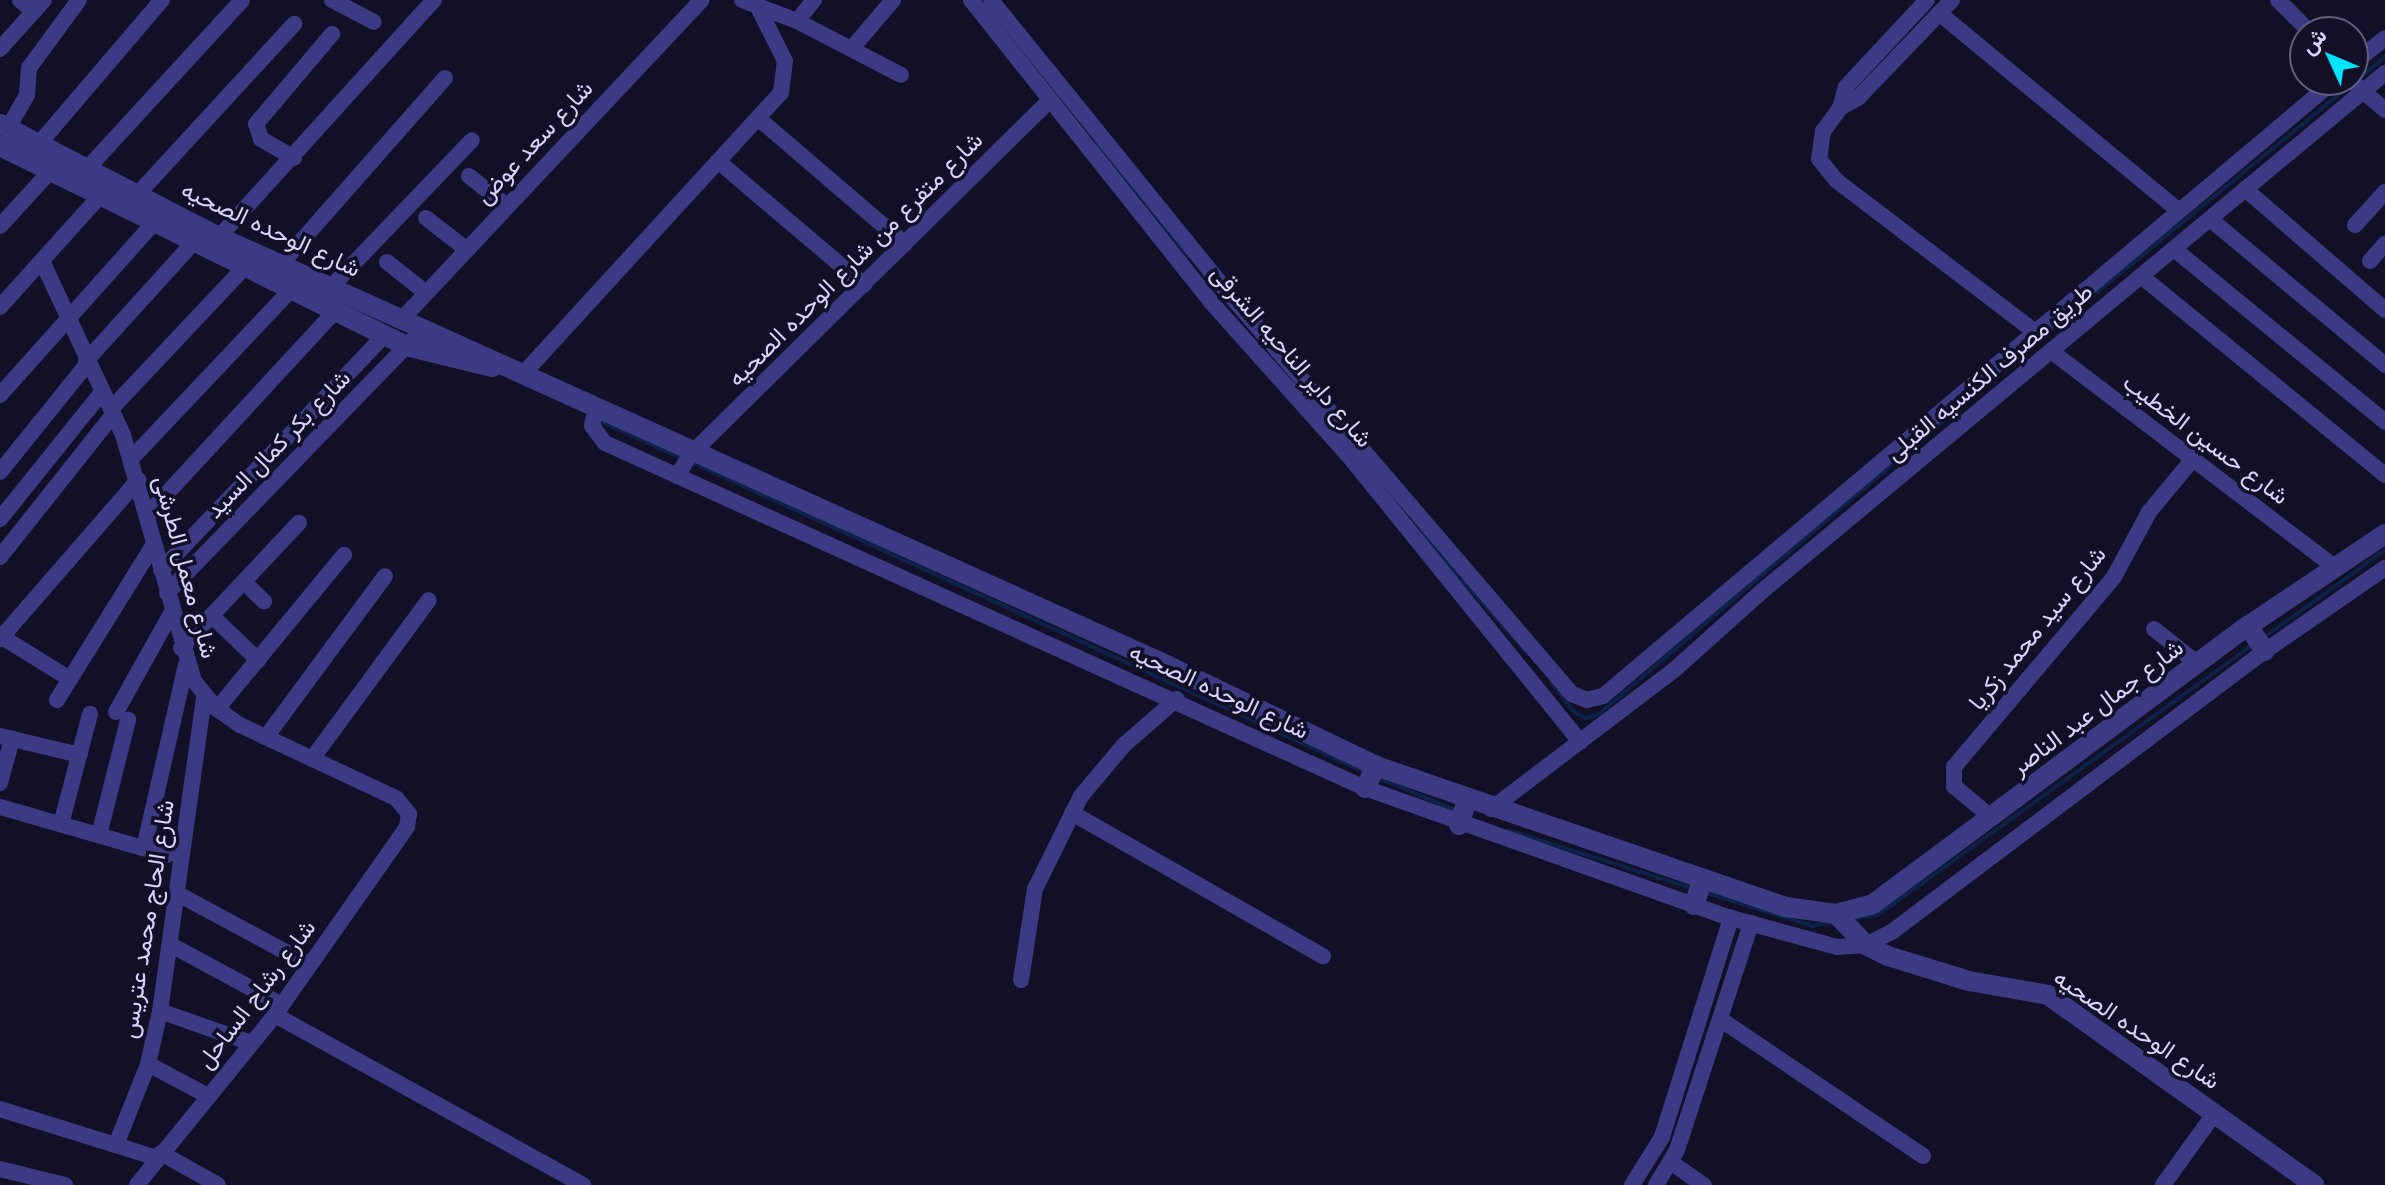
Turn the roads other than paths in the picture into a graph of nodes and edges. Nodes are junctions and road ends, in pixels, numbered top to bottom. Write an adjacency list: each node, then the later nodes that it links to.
1 (20, 0): 16 (street)
2 (79, 0): 37 (street)
3 (162, 0): 39 (street)
4 (242, 0): 43 (street)
5 (332, 0): 21 (street)
6 (434, 0): 40 (street)
7 (702, 0): 50 (street, شارع سعد عوض)
8 (742, 0): 17 (street)
9 (814, 0): 20 (street)
10 (893, 0): 25 (street)
11 (971, 0): 33 (street, شارع داير الناحيه الشرقى)
12 (991, 0): 120 (street, شارع داير الناحيه الشرقى)
13 (1927, 0): 34 (street)
14 (1952, 0): 18 (street)
15 (2278, 0): 19 (street)
16 (39, 6): 26 (street)
17 (758, 7): 20 (street); 36 (street)
18 (1939, 13): 34 (street); 51 (street)
19 (2294, 16)
20 (797, 21): 25 (street)
21 (374, 22)
22 (294, 24): 48 (street)
23 (332, 34): 40 (street)
24 (2385, 38): 27 (street)
25 (853, 47): 28 (street)
26 (0, 49)
27 (2369, 51)
28 (901, 75)
29 (445, 78): 66 (street)
30 (2316, 96): 45 (street, طريق مصرف الكنسيه القبلى)
31 (2346, 96): 46 (street, طريق مصرف الكنسيه القبلى)
32 (2369, 96): 35 (street)
33 (1050, 100): 58 (street, شارع متفرع من شارع الوحده الصحيه); 129 (street, شارع داير الناحيه الشرقى)
34 (1840, 108): 78 (street)
35 (2385, 110)
36 (759, 119): 41 (street); 58 (street)
37 (3, 133): 39 (street, شارع الوحده الصحيه); 42 (street, شارع الوحده الصحيه)
38 (472, 140): 69 (street)
39 (38, 145): 42 (street, شارع الوحده الصحيه)
40 (294, 158): 62 (street)
41 (719, 162): 68 (street); 84 (street)
42 (56, 166): 43 (street, شارع الوحده الصحيه); 49 (street, شارع الوحده الصحيه); 56 (street)
43 (85, 171): 48 (street, شارع الوحده الصحيه)
44 (469, 176): 50 (street)
45 (2220, 177): 46 (street); 51 (street, طريق مصرف الكنسيه القبلى)
46 (2242, 192): 53 (street, طريق مصرف الكنسيه القبلى); 73 (street)
47 (2385, 192): 55 (street)
48 (136, 196): 62 (street, شارع الوحده الصحيه)
49 (98, 198): 54 (street, شارع الوحده الصحيه); 63 (street)
50 (507, 206): 60 (street, شارع سعد عوض)
51 (2179, 211): 78 (street, طريق مصرف الكنسيه القبلى)
52 (426, 218): 60 (street)
53 (2210, 219): 61 (street, طريق مصرف الكنسيه القبلى); 83 (street)
54 (152, 225): 57 (street, شارع الوحده الصحيه); 76 (street)
55 (2355, 225)
56 (0, 226)
57 (192, 244): 62 (street, شارع الوحده الصحيه); 82 (street)
58 (905, 244): 68 (street, شارع متفرع من شارع الوحده الصحيه)
59 (2385, 244): 64 (street)
60 (466, 249): 71 (street, شارع سعد عوض)
61 (2174, 249): 67 (street, طريق مصرف الكنسيه القبلى); 89 (street)
62 (232, 253): 66 (street, شارع الوحده الصحيه); 70 (street, شارع الوحده الصحيه); 88 (street)
63 (42, 261): 72 (street); 76 (street, شارع معمل الطرشى)
64 (2370, 261)
65 (387, 262): 71 (street)
66 (281, 264): 69 (street, شارع الوحده الصحيه)
67 (2141, 276): 81 (street, طريق مصرف الكنسيه القبلى); 94 (street)
68 (864, 285): 92 (street, شارع متفرع من شارع الوحده الصحيه)
69 (332, 286): 75 (street, شارع الوحده الصحيه)
70 (290, 291): 74 (street, شارع الوحده الصحيه); 90 (street)
71 (425, 292): 75 (street, شارع سعد عوض)
72 (0, 307)
73 (2385, 310)
74 (334, 312): 79 (street, شارع الوحده الصحيه); 96 (street)
75 (403, 318): 77 (street, شارع الوحده الصحيه)
76 (67, 320): 82 (street, شارع معمل الطرشى); 86 (street)
77 (424, 328): 80 (street, شارع بكر كمال السيد); 84 (street, شارع الوحده الصحيه)
78 (2034, 331): 120 (street, طريق مصرف الكنسيه القبلى)
79 (384, 336): 80 (street, شارع الوحده الصحيه); 105 (street)
80 (406, 346): 84 (street, شارع الوحده الصحيه); 108 (street, شارع بكر كمال السيد)
81 (2051, 351): 91 (street, شارع حسين الخطيب); 124 (street, طريق مصرف الكنسيه القبلى)
82 (87, 363): 85 (street, شارع معمل الطرشى); 93 (street)
83 (2385, 365)
84 (524, 373): 87 (street, شارع الوحده الصحيه)
85 (102, 392): 88 (street, شارع معمل الطرشى); 97 (street)
86 (0, 395)
87 (596, 408): 92 (street, شارع الوحده الصحيه); 92 (street, شارع الوحده الصحيه)
88 (112, 412): 90 (street, شارع معمل الطرشى); 102 (street)
89 (2385, 422)
90 (131, 459): 95 (street, شارع معمل الطرشى)
91 (2193, 459): 103 (street, شارع حسين الخطيب); 138 (street, شارع سيد محمد زكريا)
92 (686, 461): 122 (street, شارع الوحده الصحيه); 132 (street, شارع الوحده الصحيه)
93 (0, 472)
94 (2385, 475)
95 (138, 480): 96 (street, شارع معمل الطرشى); 114 (street)
96 (147, 515): 100 (street, شارع معمل الطرشى)
97 (0, 519)
98 (299, 523): 107 (street)
99 (2385, 534): 103 (street, شارع جمال عبد الناصر)
100 (154, 544): 105 (street, شارع معمل الطرشى); 119 (street)
101 (344, 555): 117 (street)
102 (0, 557)
103 (2333, 566): 115 (street, شارع جمال عبد الناصر)
104 (2385, 568): 115 (street, شارع جمال عبد الناصر)
105 (161, 570): 108 (street, شارع معمل الطرشى)
106 (385, 576): 127 (street)
107 (244, 582): 110 (street); 112 (street)
108 (167, 593): 111 (street, شارع معمل الطرشى)
109 (429, 600): 131 (street)
110 (264, 601)
111 (172, 612): 116 (street, شارع معمل الطرشى); 141 (street)
112 (212, 616): 116 (street); 117 (street)
113 (2154, 629): 118 (street)
114 (1, 638): 119 (street)
115 (2257, 638): 118 (street, شارع جمال عبد الناصر); 148 (street, شارع جمال عبد الناصر)
116 (184, 656): 121 (street, شارع معمل الطرشى); 142 (street)
117 (258, 660): 125 (street)
118 (2198, 664): 138 (street, شارع جمال عبد الناصر)
119 (70, 679): 123 (street)
120 (1609, 690): 124 (street)
121 (204, 696): 125 (street, شارع معمل الطرشى); 145 (street, شارع الحاج محمد عتريس)
122 (1177, 699): 132 (street, شارع الوحده الصحيه); 137 (street)
123 (57, 700)
124 (1625, 708): 129 (street, طريق مصرف الكنسيه القبلى)
125 (217, 709): 127 (street, شارع معمل الطرشى)
126 (90, 714): 130 (street)
127 (266, 737): 131 (street, شارع معمل الطرشى)
128 (6, 738): 130 (street); 133 (street)
129 (1580, 742): 135 (street, طريق مصرف الكنسيه القبلى)
130 (80, 755): 139 (street)
131 (312, 759): 140 (street, شارع معمل الطرشى)
132 (1370, 777): 136 (street, شارع الوحده الصحيه)
133 (0, 783)
134 (0, 807): 139 (street)
135 (1491, 809): 136 (street, شارع الوحده الصحيه); 144 (street, شارع الوحده الصحيه)
136 (1463, 812): 144 (street, شارع الوحده الصحيه)
137 (1072, 813): 150 (street); 152 (street)
138 (1992, 818): 148 (street, شارع جمال عبد الناصر)
139 (61, 824): 141 (street)
140 (407, 827): 151 (street, شارع رشاح الساحل)
141 (99, 835): 142 (street)
142 (144, 848): 143 (street)
143 (167, 855)
144 (1699, 891): 146 (street, شارع الوحده الصحيه); 148 (street, شارع الوحده الصحيه)
145 (178, 894): 149 (street, شارع الحاج محمد عتريس); 151 (street)
146 (1731, 918): 147 (street, شارع الوحده الصحيه); 170 (street)
147 (1751, 923): 148 (street, شارع الوحده الصحيه); 155 (street)
148 (1849, 928): 160 (street, شارع الوحده الصحيه)
149 (171, 945): 153 (street); 154 (street, شارع الحاج محمد عتريس)
150 (1323, 956)
151 (310, 965): 153 (street, شارع رشاح الساحل)
152 (1021, 980)
153 (278, 1010): 156 (street, شارع رشاح الساحل); 169 (street)
154 (160, 1011): 156 (street); 157 (street, شارع الحاج محمد عتريس)
155 (1720, 1019): 163 (street); 164 (street)
156 (251, 1043): 158 (street, شارع رشاح الساحل)
157 (148, 1064): 158 (street); 161 (street, شارع الحاج محمد عتريس)
158 (208, 1096): 162 (street, شارع رشاح الساحل)
159 (0, 1109): 161 (street)
160 (2214, 1114): 173 (street); 174 (street, شارع الوحده الصحيه)
161 (116, 1145): 162 (street)
162 (159, 1156): 167 (street, شارع رشاح الساحل); 168 (street)
163 (1923, 1156)
164 (1672, 1163): 171 (street); 172 (street)
165 (0, 1169): 166 (street)
166 (65, 1185)
167 (137, 1185)
168 (218, 1185)
169 (583, 1185)
170 (1632, 1185)
171 (1656, 1185)
172 (1704, 1185)
173 (2163, 1185)
174 (2314, 1185)

